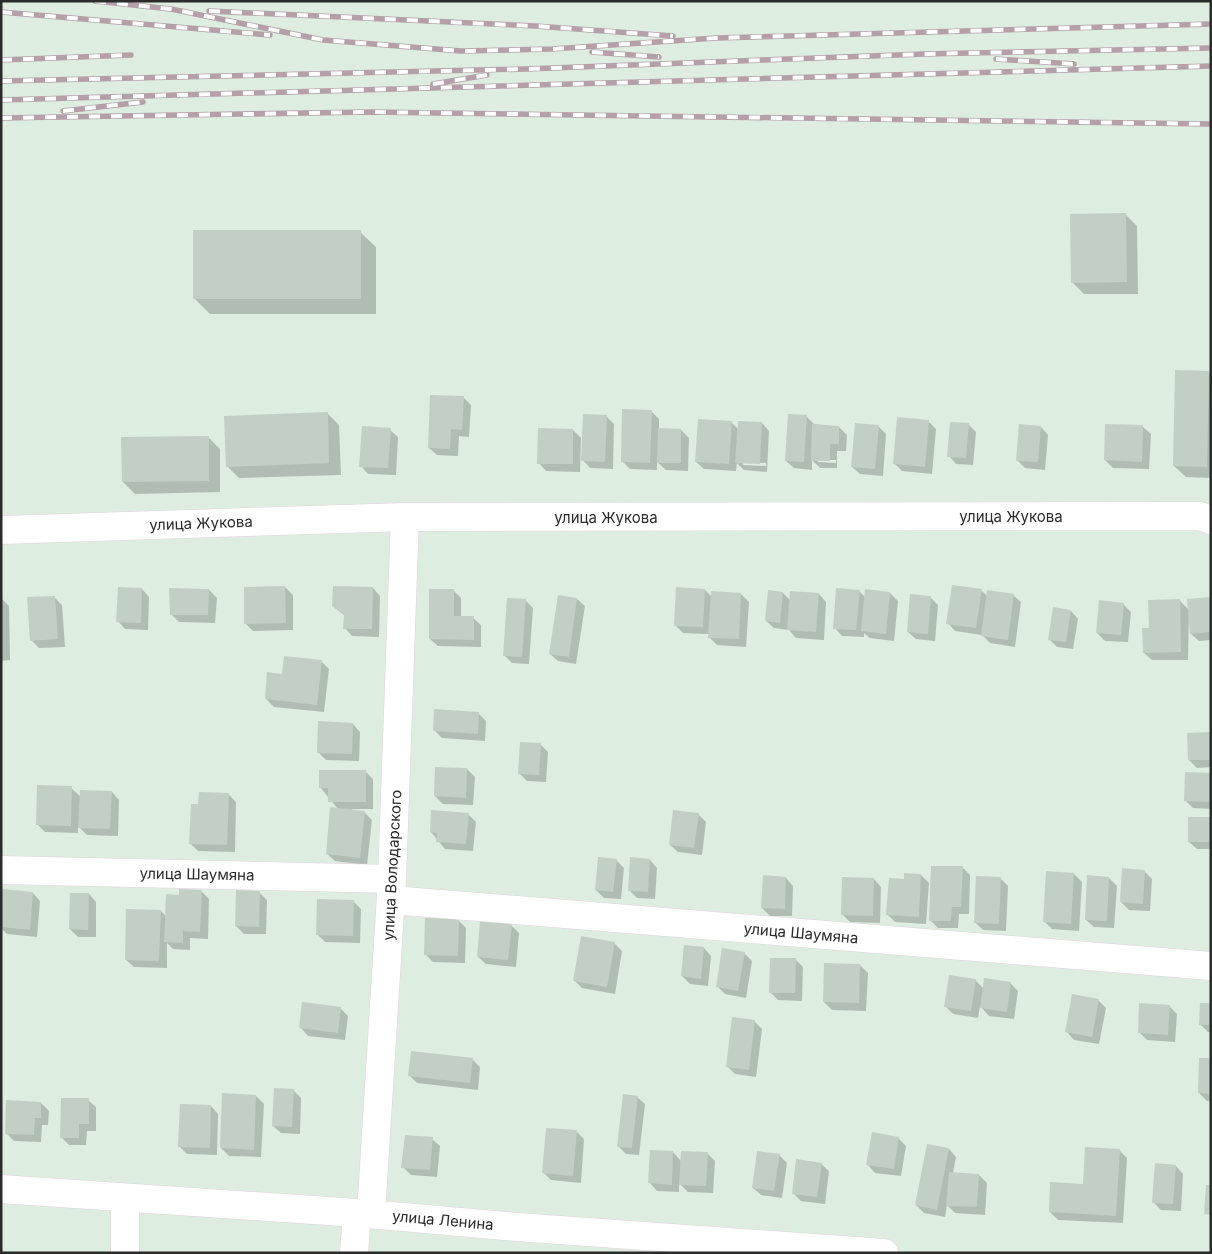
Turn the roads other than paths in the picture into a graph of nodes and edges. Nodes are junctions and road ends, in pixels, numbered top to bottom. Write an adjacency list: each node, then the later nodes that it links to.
1 (405, 517): 2 (street, улица Жукова); 3 (street, улица Жукова); 5 (street, улица Володарского)
2 (1211, 520)
3 (1, 530)
4 (1, 870): 5 (street, улица Шаумяна)
5 (391, 890): 6 (street, улица Шаумяна); 9 (street, улица Володарского)
6 (1211, 966)
7 (1, 1189): 8 (street, улица Ленина)
8 (126, 1199): 9 (street, улица Ленина); 10 (street)
9 (364, 1213): 11 (street, улица Володарского); 12 (street, улица Ленина)
10 (125, 1253)
11 (354, 1253)
12 (884, 1253)

